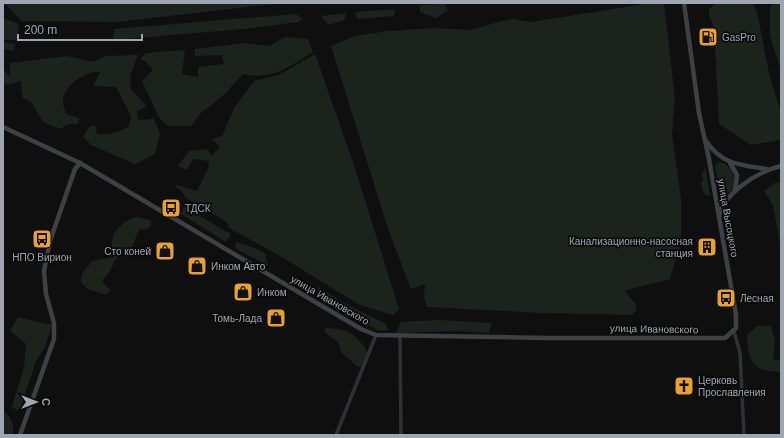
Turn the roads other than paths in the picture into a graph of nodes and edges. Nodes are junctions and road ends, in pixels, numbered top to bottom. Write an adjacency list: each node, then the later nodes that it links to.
1 (684, 3): 3 (main road, улица Высоцкого)
2 (3, 127): 7 (main road, улица Ивановского)
3 (704, 138): 4 (main road); 5 (main road, улица Высоцкого)
4 (720, 158): 5 (main road); 6 (main road)
5 (709, 159): 11 (main road, улица Высоцкого)
6 (727, 161): 9 (main road); 10 (main road)
7 (80, 163): 14 (main road, улица Ивановского); 16 (main road)
8 (781, 166): 9 (main road)
9 (768, 169): 10 (main road)
10 (733, 194): 11 (main road); 12 (main road)
11 (716, 203): 12 (main road, улица Высоцкого)
12 (719, 222): 13 (main road, улица Высоцкого)
13 (734, 331): 15 (main road, улица Ивановского); 19 (street, улица Высоцкого)
14 (376, 336): 15 (main road, улица Ивановского); 17 (street)
15 (400, 337): 18 (street)
16 (20, 435)
17 (336, 435)
18 (401, 435)
19 (744, 435)

